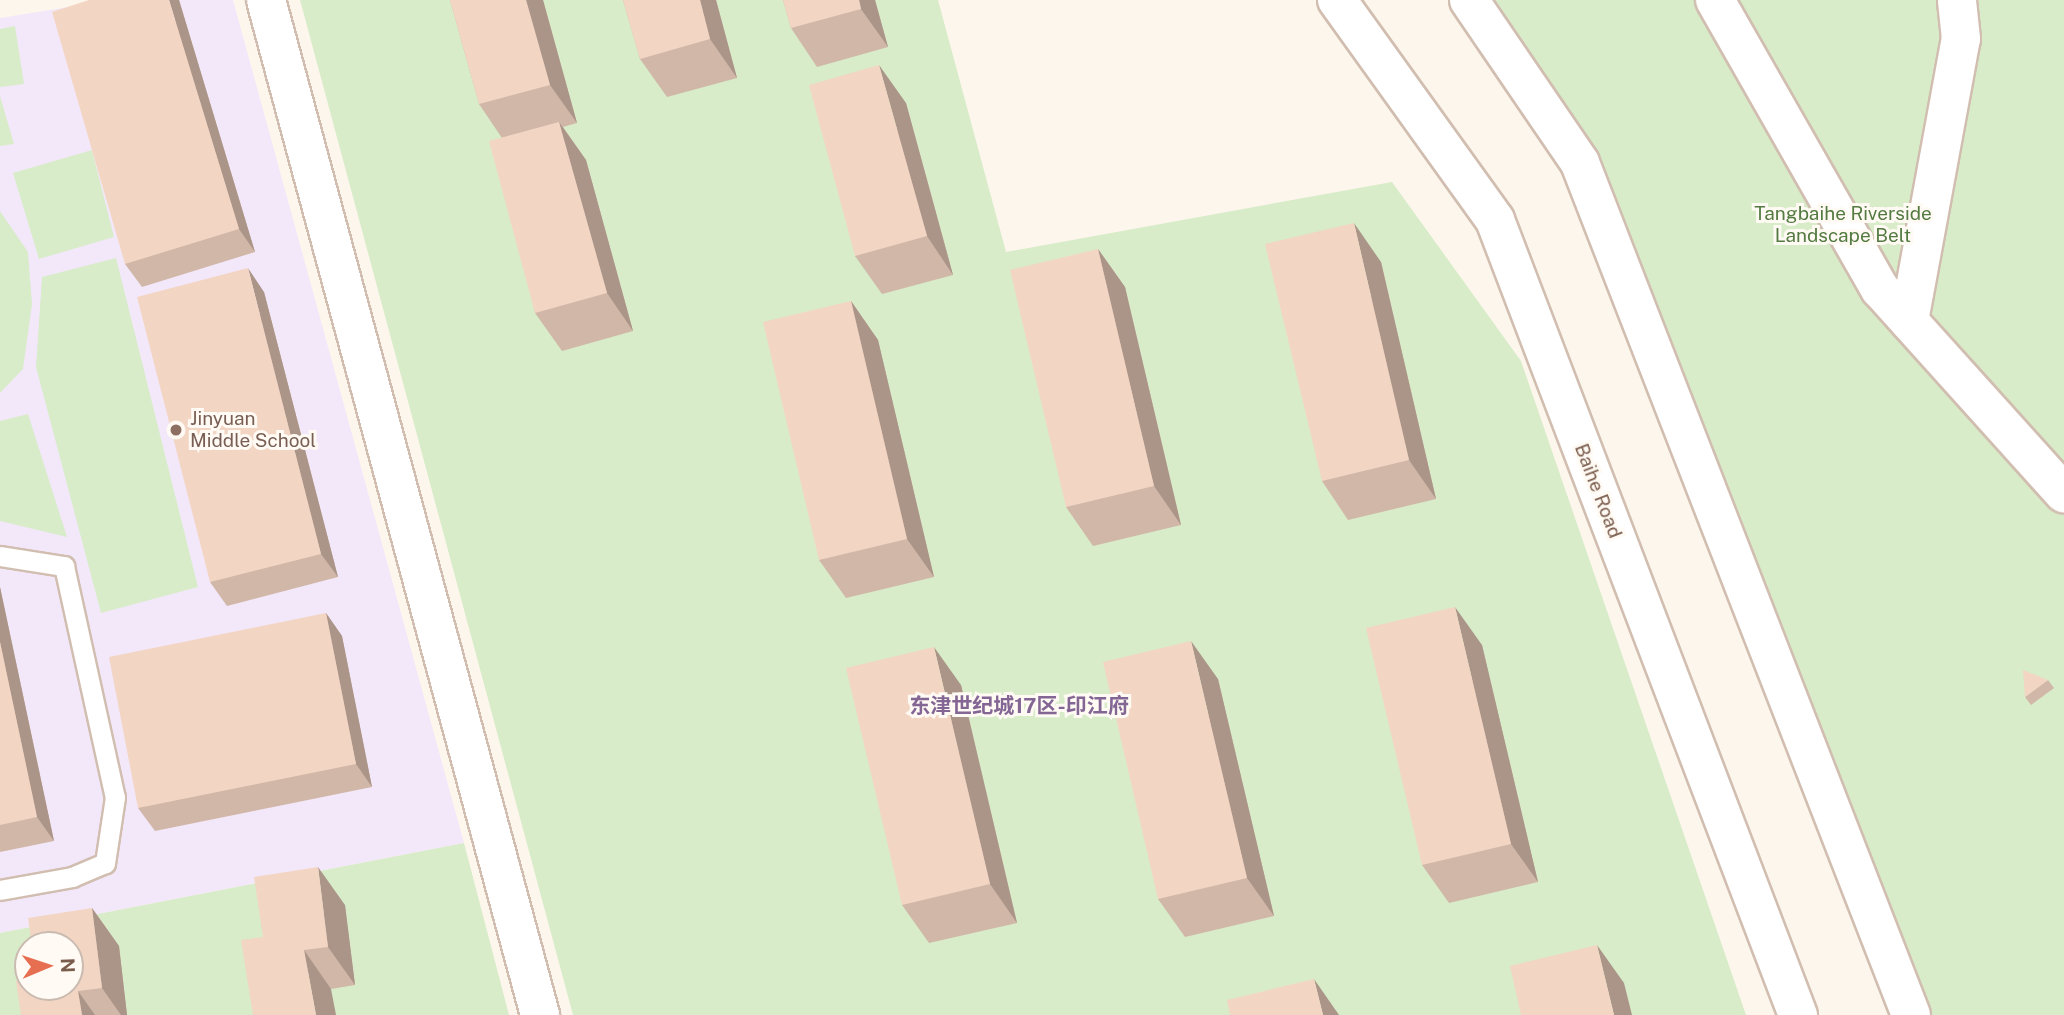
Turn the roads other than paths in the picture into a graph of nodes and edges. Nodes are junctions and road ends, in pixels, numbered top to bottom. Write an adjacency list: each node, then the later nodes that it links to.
1 (266, 0): 10 (street)
2 (1337, 0): 11 (street, Baihe Road)
3 (1469, 0): 12 (street)
4 (1715, 0): 6 (street)
5 (1957, 0): 6 (street)
6 (1909, 321): 7 (street)
7 (2064, 493)
8 (0, 556): 9 (lane)
9 (0, 890)
10 (540, 1015)
11 (1798, 1015)
12 (1911, 1015)

